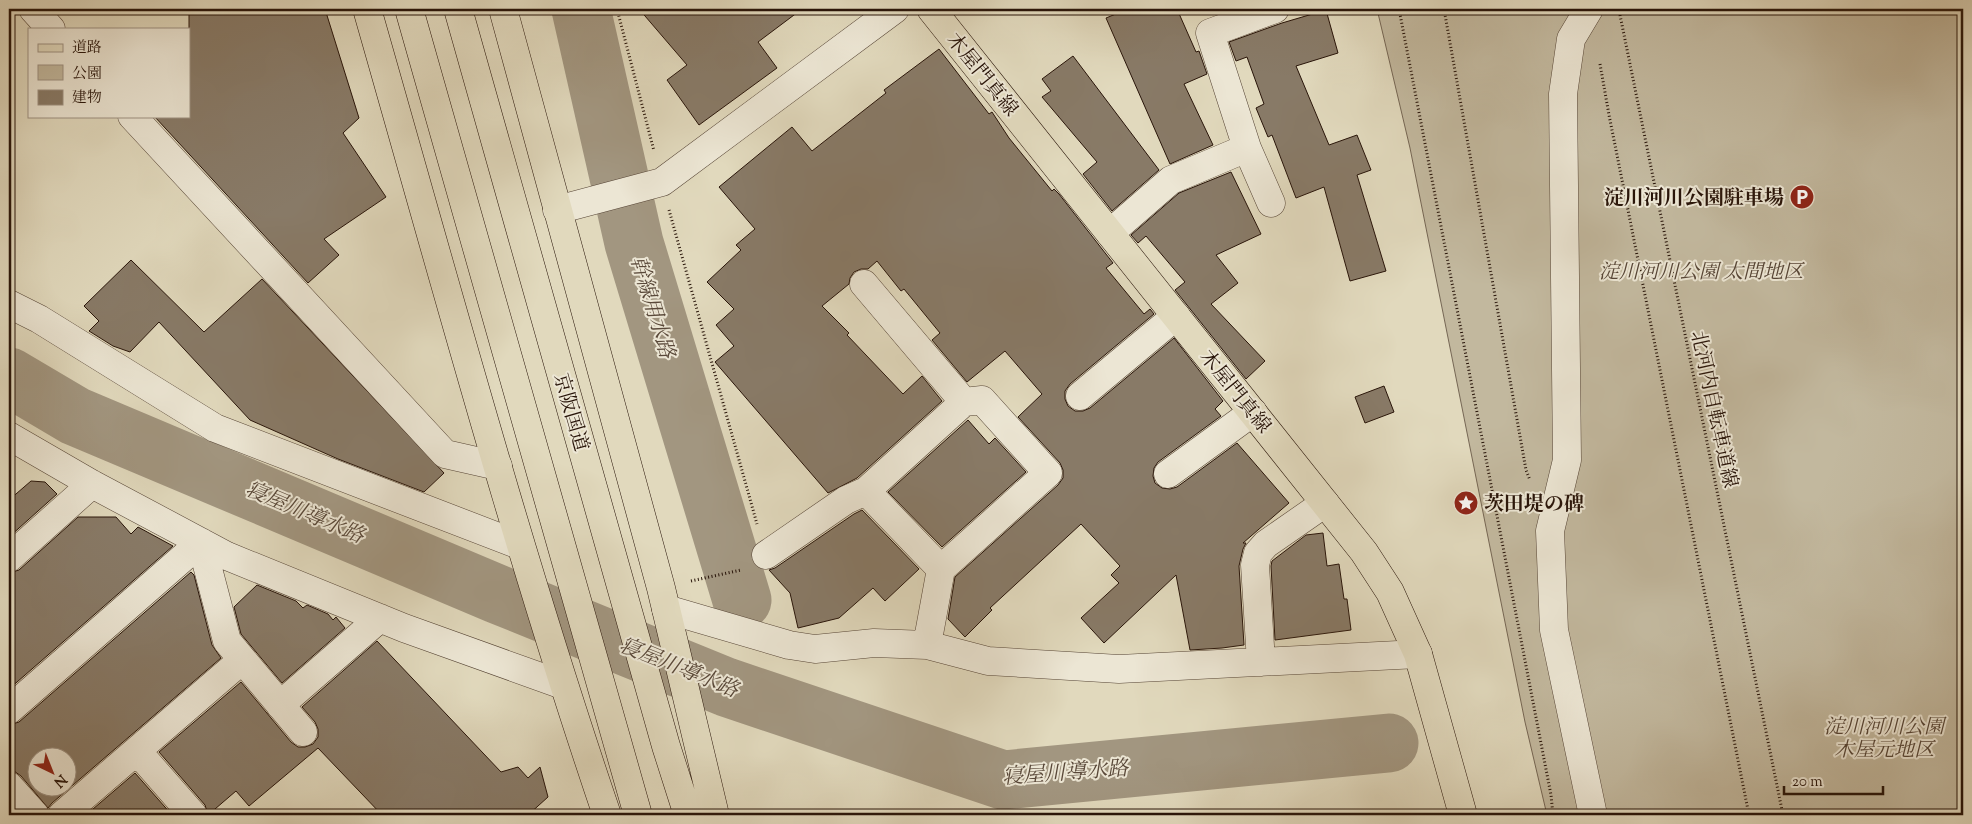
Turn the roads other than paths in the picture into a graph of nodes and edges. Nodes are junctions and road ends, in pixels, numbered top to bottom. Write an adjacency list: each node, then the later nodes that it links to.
1 (33, 9): 10 (street)
2 (367, 9): 23 (main road)
3 (409, 9): 49 (main road)
4 (458, 9): 50 (main road, 京阪国道)
5 (503, 9): 14 (main road)
6 (895, 9): 14 (street)
7 (931, 9): 15 (main road, 木屋門真線)
8 (1275, 9): 12 (street)
9 (1590, 9): 53 (street)
10 (50, 28)
11 (134, 118): 23 (street)
12 (1247, 148): 13 (street); 15 (street)
13 (1271, 203)
14 (557, 210): 33 (main road)
15 (1110, 233): 18 (main road, 木屋門真線)
16 (864, 284): 20 (street)
17 (9, 304): 28 (street)
18 (1176, 316): 19 (street); 21 (main road, 木屋門真線)
19 (1080, 396)
20 (964, 402): 26 (street); 32 (street)
21 (1253, 412): 24 (street); 27 (main road, 木屋門真線)
22 (9, 436): 25 (street)
23 (498, 466): 28 (main road)
24 (1168, 474)
25 (92, 484): 29 (street); 30 (street)
26 (866, 491): 31 (street); 32 (street)
27 (1325, 503): 36 (main road, 木屋門真線); 38 (street)
28 (516, 533): 39 (main road)
29 (201, 542): 34 (street); 37 (street); 41 (street)
30 (9, 558)
31 (767, 559)
32 (941, 570): 35 (street)
33 (662, 593): 35 (street); 51 (main road)
34 (380, 618): 39 (street); 40 (street)
35 (927, 645): 38 (street)
36 (1418, 654): 38 (street); 52 (main road, 木屋門真線)
37 (242, 660): 40 (street); 43 (street)
38 (1261, 662)
39 (566, 696): 48 (main road)
40 (280, 705): 42 (street)
41 (9, 710)
42 (303, 732)
43 (137, 751): 46 (street); 47 (street)
44 (9, 786): 45 (street)
45 (35, 815)
46 (62, 815)
47 (193, 815)
48 (607, 815)
49 (638, 815)
50 (688, 815)
51 (715, 815)
52 (1462, 815)
53 (1593, 815)

